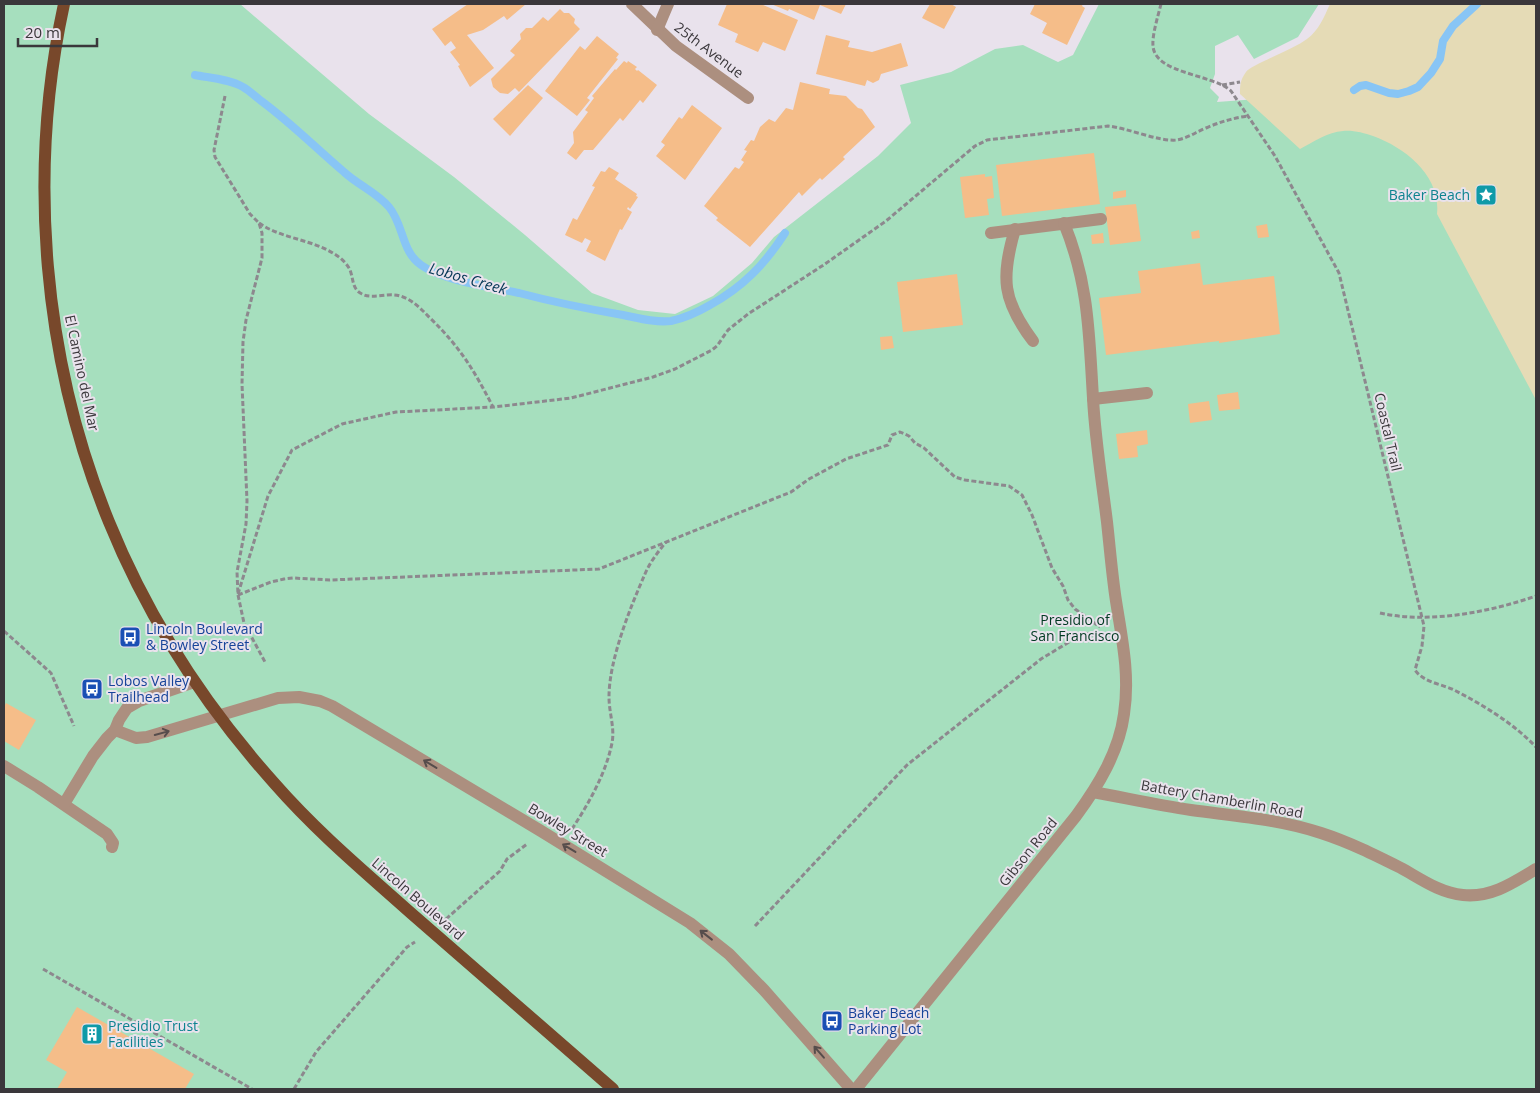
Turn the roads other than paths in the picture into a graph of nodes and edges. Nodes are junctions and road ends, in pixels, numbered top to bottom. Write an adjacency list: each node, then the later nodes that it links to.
1 (64, 4): 13 (main road, El Camino del Mar)
2 (632, 4): 4 (street, 25th Avenue)
3 (668, 4): 4 (street)
4 (657, 30): 5 (street, 25th Avenue)
5 (748, 98)
6 (1101, 219): 7 (street)
7 (1064, 224): 8 (street); 12 (street, Gibson Road)
8 (1015, 230): 9 (street); 10 (street)
9 (991, 233)
10 (1033, 341)
11 (1147, 393): 12 (street)
12 (1093, 399): 17 (street, Gibson Road)
13 (194, 682): 14 (main road, El Camino del Mar); 15 (street)
14 (219, 717): 15 (street, Bowley Street, one-way to 14); 21 (main road, Lincoln Boulevard); 22 (street, Bowley Street, one-way to 14)
15 (115, 730): 18 (street)
16 (4, 766): 18 (street)
17 (1094, 792): 20 (street, Battery Chamberlin Road); 23 (street, Gibson Road)
18 (64, 804): 19 (street)
19 (112, 848)
20 (1536, 868)
21 (613, 1089)
22 (851, 1089)
23 (856, 1089)

